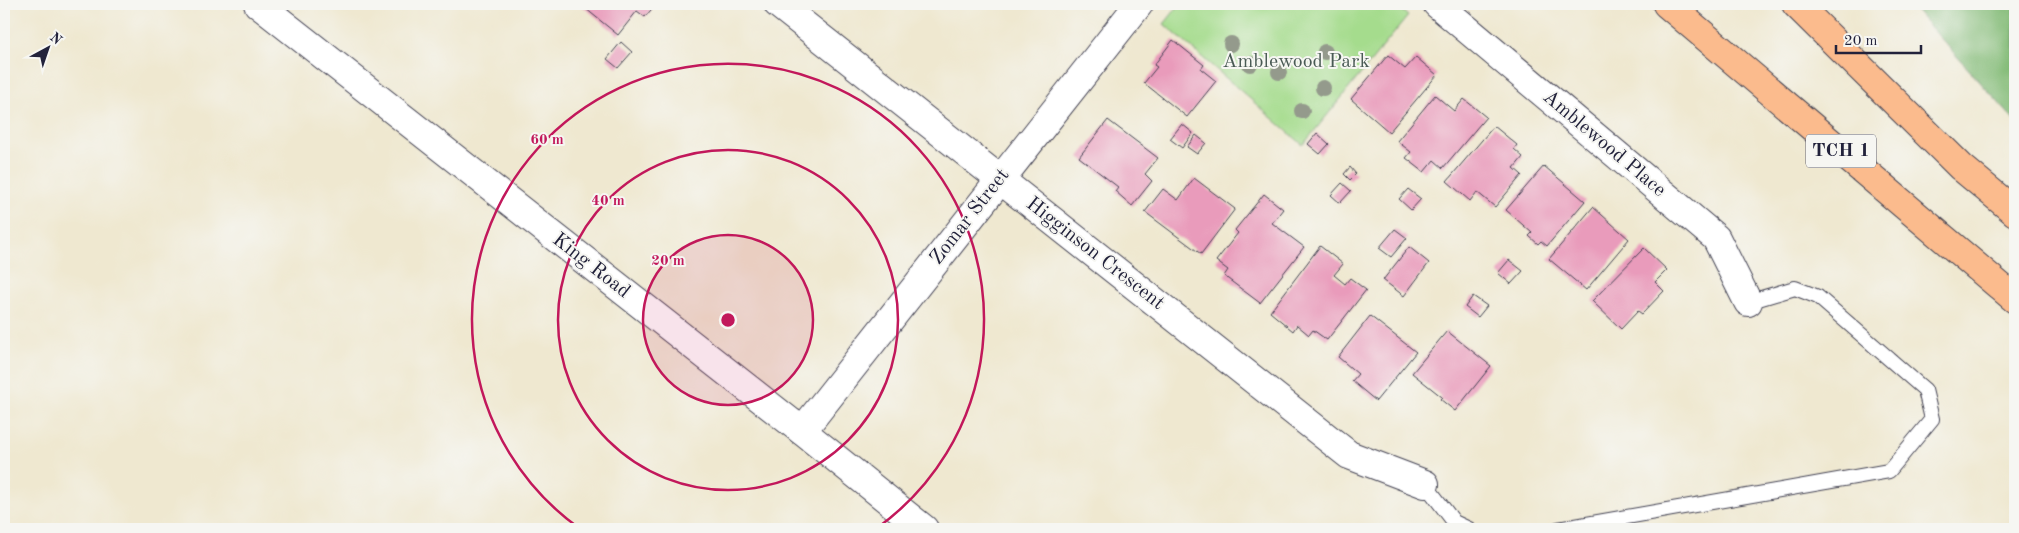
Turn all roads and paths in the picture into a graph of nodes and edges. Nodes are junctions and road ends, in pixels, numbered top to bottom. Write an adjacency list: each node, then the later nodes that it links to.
1 (258, 4): 11 (street, King Road)
2 (778, 4): 7 (street, Higginson Crescent)
3 (1139, 4): 7 (street, Zomar Street)
4 (1437, 4): 10 (street, Amblewood Place)
5 (1667, 4): 9 (highway, TCH 1)
6 (1796, 4): 8 (highway)
7 (1000, 179): 11 (street, Zomar Street); 12 (street, Higginson Crescent)
8 (2015, 212)
9 (2015, 299)
10 (1748, 302): 15 (lane)
11 (802, 431): 13 (street, King Road)
12 (1425, 484): 14 (lane)
13 (924, 529)
14 (1469, 529)
15 (1558, 529)

